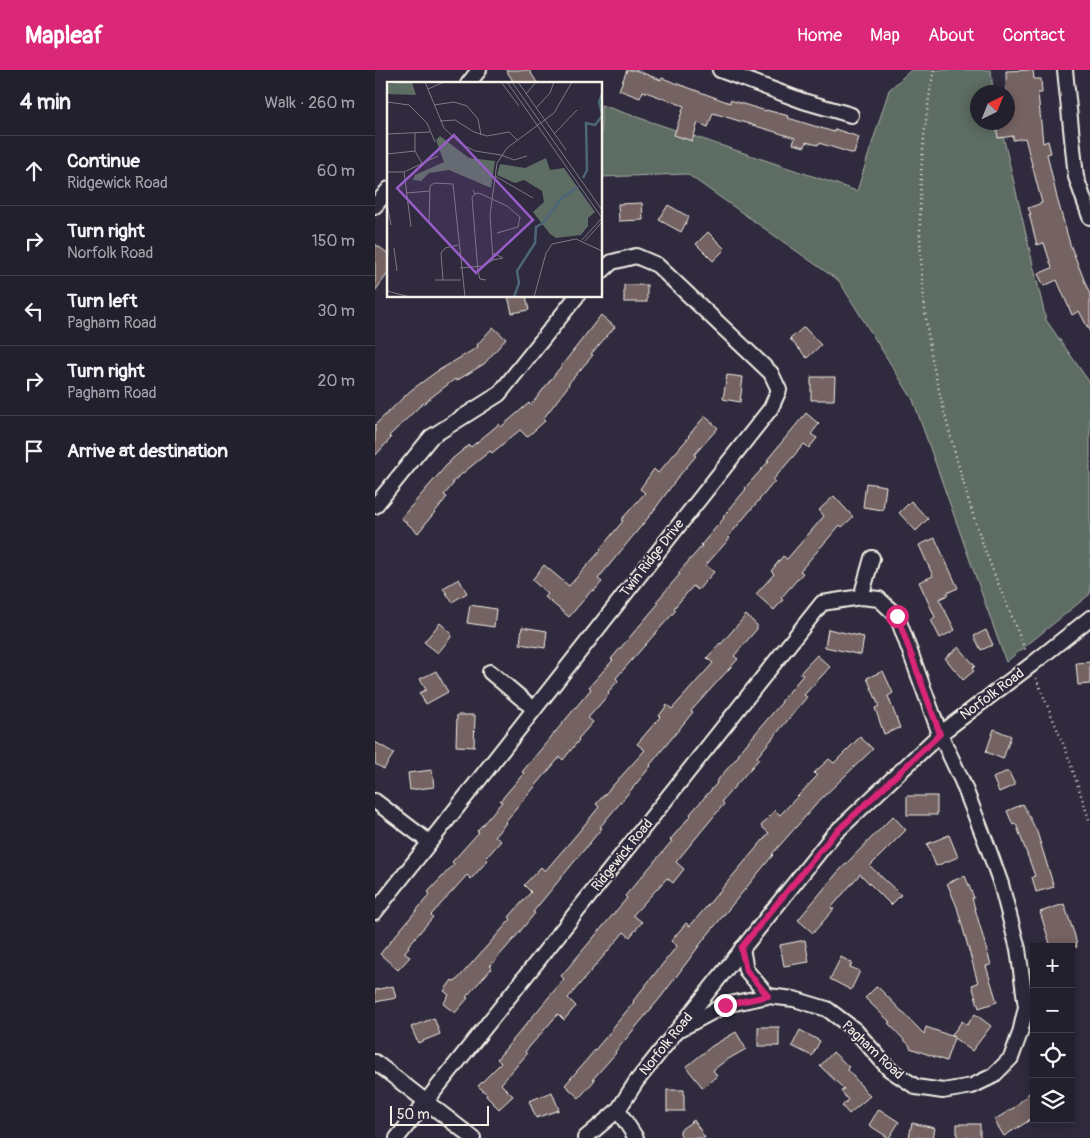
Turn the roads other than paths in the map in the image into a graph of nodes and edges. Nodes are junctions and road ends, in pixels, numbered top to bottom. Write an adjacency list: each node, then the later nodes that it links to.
1 (479, 70): 4 (street)
2 (720, 70): 5 (street)
3 (1065, 70): 8 (street)
4 (470, 82)
5 (851, 115)
6 (387, 191): 7 (street)
7 (375, 206)
8 (1090, 217)
9 (603, 270): 16 (street, Twin Ridge Drive)
10 (575, 298): 11 (street)
11 (375, 506)
12 (873, 558): 13 (street)
13 (861, 596): 17 (street, Ridgewick Road); 25 (street, Ridgewick Road)
14 (1090, 618): 17 (street, Norfolk Road)
15 (489, 672): 16 (street)
16 (534, 709): 19 (street, Twin Ridge Drive)
17 (940, 734): 21 (street, Norfolk Road); 22 (street, Pagham Road)
18 (375, 801): 19 (street)
19 (429, 842): 20 (street, Twin Ridge Drive)
20 (375, 912)
21 (741, 948): 22 (street); 23 (street, Norfolk Road)
22 (768, 996): 23 (street, Pagham Road)
23 (677, 1031): 26 (street, Norfolk Road)
24 (375, 1062): 25 (street)
25 (425, 1102): 27 (street, Ridgewick Road); 28 (street)
26 (618, 1110): 29 (street, Norfolk Road); 30 (street)
27 (397, 1138)
28 (473, 1138)
29 (585, 1138)
30 (636, 1138)

